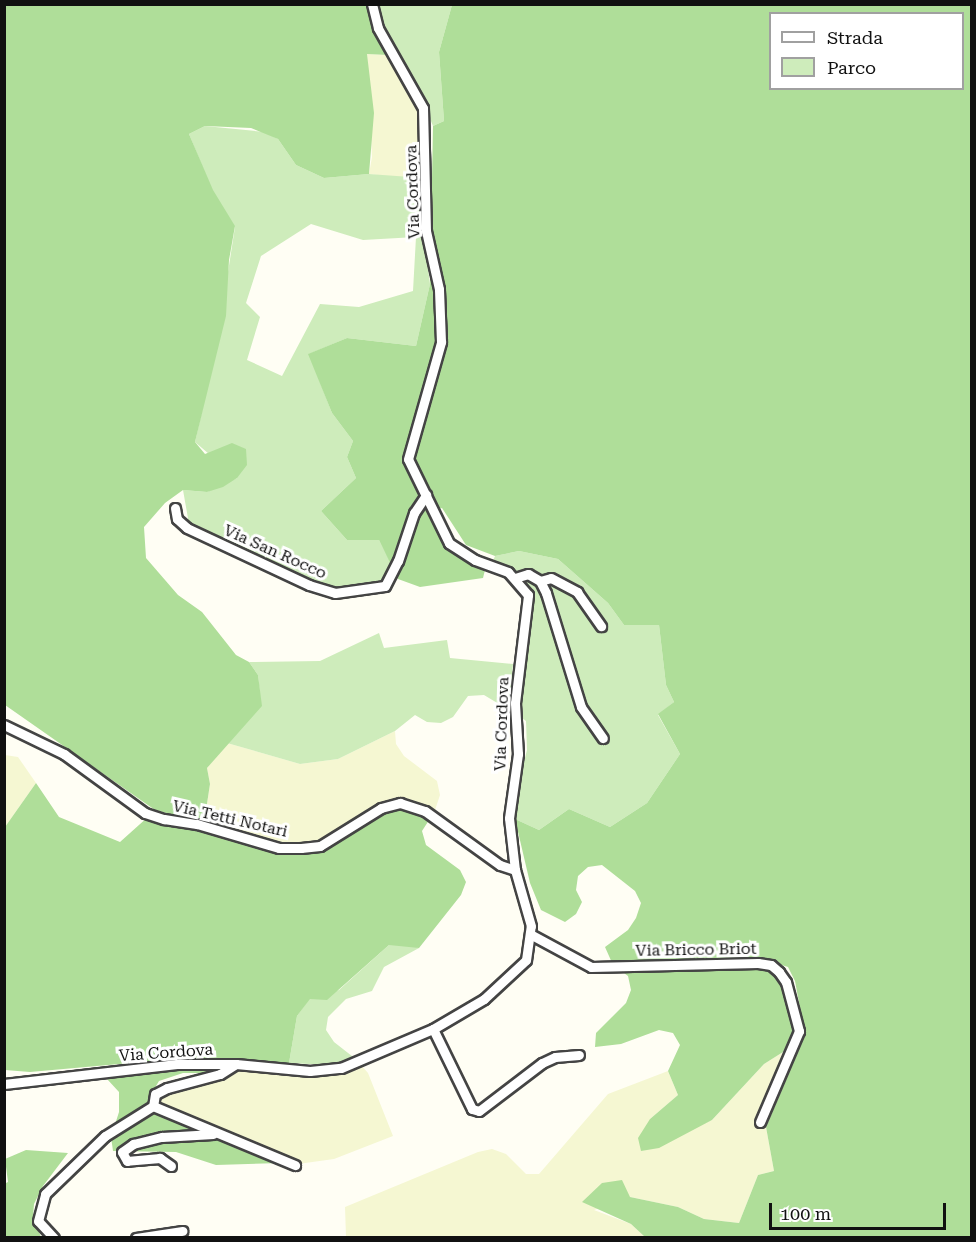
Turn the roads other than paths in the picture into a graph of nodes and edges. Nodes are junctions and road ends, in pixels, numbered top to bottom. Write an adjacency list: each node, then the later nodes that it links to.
1 (372, 4): 2 (street, Via Cordova)
2 (426, 495): 3 (street, Via San Rocco); 4 (street, Via Cordova)
3 (175, 508)
4 (515, 578): 5 (street); 9 (street, Via Cordova)
5 (540, 581): 6 (street); 8 (street)
6 (601, 626)
7 (4, 725): 9 (street, Via Tetti Notari)
8 (603, 738)
9 (515, 870): 10 (street, Via Cordova)
10 (530, 934): 11 (street, Via Cordova); 16 (street, Via Bricco Briot)
11 (433, 1029): 12 (street); 13 (street, Via Cordova)
12 (579, 1055)
13 (236, 1064): 14 (street, Via Cordova); 15 (street)
14 (4, 1084)
15 (153, 1106): 17 (street); 21 (street)
16 (760, 1122)
17 (219, 1135): 18 (street); 19 (street)
18 (295, 1165)
19 (171, 1166)
20 (182, 1231): 22 (street)
21 (54, 1238)
22 (136, 1238)

